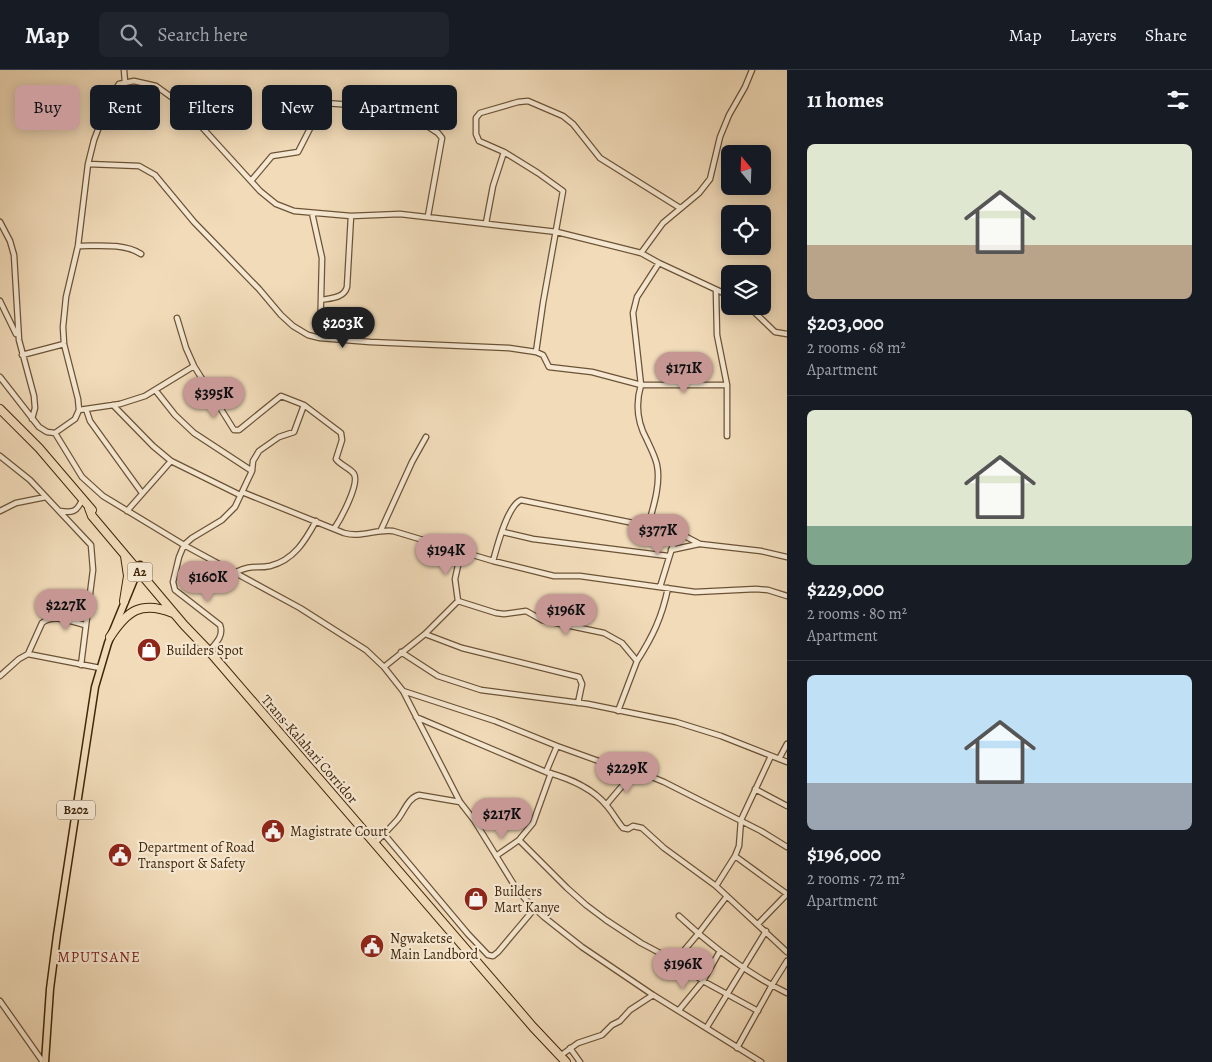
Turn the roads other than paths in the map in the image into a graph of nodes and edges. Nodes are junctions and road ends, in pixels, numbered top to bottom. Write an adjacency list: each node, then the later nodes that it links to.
1 (117, 70): 3 (street)
2 (752, 70): 8 (street)
3 (124, 71): 4 (street)
4 (125, 82): 6 (street); 7 (street)
5 (504, 152): 8 (street); 13 (street); 14 (street)
6 (88, 164): 15 (street); 26 (street)
7 (251, 181): 9 (street); 11 (street)
8 (680, 208): 16 (street)
9 (312, 214): 10 (street); 21 (street)
10 (351, 216): 11 (street); 21 (street)
11 (428, 216): 13 (street)
12 (0, 222): 27 (street)
13 (486, 222): 14 (street)
14 (557, 232): 16 (street); 29 (street)
15 (78, 246): 17 (street); 28 (street)
16 (641, 252): 18 (street)
17 (141, 254)
18 (659, 263): 19 (street); 34 (street)
19 (716, 291): 20 (street); 33 (street)
20 (721, 293)
21 (321, 300): 26 (street)
22 (0, 301): 27 (street)
23 (757, 315): 25 (street)
24 (177, 318): 31 (street)
25 (787, 334)
26 (320, 338): 29 (street)
27 (18, 340): 30 (street)
28 (64, 344): 30 (street); 41 (street)
29 (536, 352): 34 (street)
30 (22, 355): 43 (street)
31 (194, 366): 35 (street); 38 (street)
32 (0, 377): 43 (street)
33 (727, 384): 34 (street); 45 (street)
34 (641, 385): 59 (street)
35 (156, 391): 37 (street); 49 (street)
36 (0, 405): 42 (highway, Trans-Kalahari Corridor / A2)
37 (114, 405): 40 (street); 48 (street)
38 (304, 405): 49 (street); 60 (street)
39 (0, 409): 42 (highway, Trans-Kalahari Corridor / A2)
40 (86, 409): 41 (street); 50 (street)
41 (79, 410): 44 (street)
42 (7, 415): 53 (highway, Trans-Kalahari Corridor / A2)
43 (32, 419): 44 (street)
44 (55, 433): 57 (street)
45 (727, 436)
46 (426, 437): 61 (street)
47 (0, 456): 52 (street)
48 (171, 461): 50 (street); 51 (street)
49 (252, 471): 51 (street)
50 (142, 493): 57 (street)
51 (241, 494): 58 (street); 65 (street)
52 (46, 497): 55 (street); 56 (street)
53 (82, 500): 54 (highway, Trans-Kalahari Corridor / A2); 56 (street)
54 (89, 508): 68 (highway, Trans-Kalahari Corridor / A2); 72 (highway, Trans-Kalahari Corridor / A2)
55 (0, 511)
56 (59, 511): 80 (street)
57 (127, 511): 65 (street)
58 (316, 521): 60 (street); 73 (street)
59 (648, 526): 62 (street); 63 (street)
60 (334, 529): 61 (street)
61 (381, 530): 67 (street)
62 (503, 532): 69 (street); 71 (street)
63 (677, 532): 64 (street); 66 (street)
64 (700, 544): 66 (street); 70 (street)
65 (184, 545): 73 (street); 84 (street)
66 (671, 550): 69 (street)
67 (461, 552): 71 (street); 78 (street)
68 (124, 553): 72 (highway, Trans-Kalahari Corridor / A2); 77 (highway)
69 (668, 556): 74 (street)
70 (787, 557)
71 (493, 561): 74 (street)
72 (139, 567): 77 (main road, B202); 79 (highway, Trans-Kalahari Corridor / A2); 81 (highway, Trans-Kalahari Corridor / A2)
73 (236, 572): 89 (street)
74 (660, 587): 75 (street)
75 (668, 588): 76 (street); 87 (street)
76 (787, 596)
77 (124, 601): 83 (main road, B202)
78 (458, 601): 82 (street); 87 (street)
79 (174, 614): 81 (highway, Trans-Kalahari Corridor / A2); 83 (highway)
80 (85, 625): 86 (street); 88 (street)
81 (193, 633): 84 (highway, Trans-Kalahari Corridor / A2)
82 (424, 634): 85 (street); 93 (street)
83 (110, 637): 90 (main road, B202)
84 (209, 650): 110 (highway, Trans-Kalahari Corridor / A2)
85 (401, 652): 89 (street); 93 (street)
86 (28, 654): 88 (street); 91 (street)
87 (637, 661): 94 (street)
88 (81, 665): 90 (street)
89 (384, 667): 92 (street)
90 (100, 668): 139 (main road, B202)
91 (0, 676)
92 (403, 691): 95 (street); 97 (street)
93 (578, 703): 94 (street)
94 (618, 711): 98 (street)
95 (416, 717): 101 (street); 104 (street)
96 (787, 744): 99 (street)
97 (557, 746): 101 (street); 102 (street)
98 (771, 756): 99 (street); 103 (street)
99 (780, 759): 100 (street)
100 (787, 762)
101 (549, 772): 105 (street); 109 (street)
102 (634, 772): 105 (street); 107 (street)
103 (756, 789): 106 (street); 107 (street)
104 (460, 802): 108 (street); 112 (street)
105 (606, 804): 114 (street)
106 (787, 806)
107 (741, 820): 111 (street); 113 (street)
108 (384, 834): 110 (street); 117 (street)
109 (519, 840): 112 (street); 124 (street)
110 (376, 843): 138 (highway, Trans-Kalahari Corridor / A2)
111 (787, 847)
112 (496, 856): 117 (street)
113 (735, 856): 114 (street); 115 (street)
114 (716, 886): 116 (street)
115 (787, 894): 119 (street)
116 (727, 896): 119 (street); 121 (street)
117 (535, 908): 130 (street)
118 (679, 916): 121 (street)
119 (758, 924): 120 (street)
120 (766, 931): 123 (street); 126 (street)
121 (698, 934): 122 (street); 124 (street)
122 (720, 951): 126 (street); 127 (street)
123 (787, 952)
124 (675, 961): 127 (street)
125 (787, 961): 128 (street)
126 (744, 967): 128 (street); 131 (street)
127 (703, 981): 131 (street); 133 (street)
128 (772, 986): 129 (street); 134 (street)
129 (787, 993)
130 (653, 995): 133 (street); 136 (street)
131 (727, 996): 134 (street); 135 (street)
132 (0, 1000): 139 (street)
133 (679, 1010): 135 (street)
134 (758, 1011): 137 (street)
135 (707, 1027): 137 (street)
136 (570, 1048): 138 (street); 140 (street)
137 (738, 1048): 141 (street)
138 (563, 1059)
139 (44, 1062)
140 (580, 1062)
141 (761, 1062)

